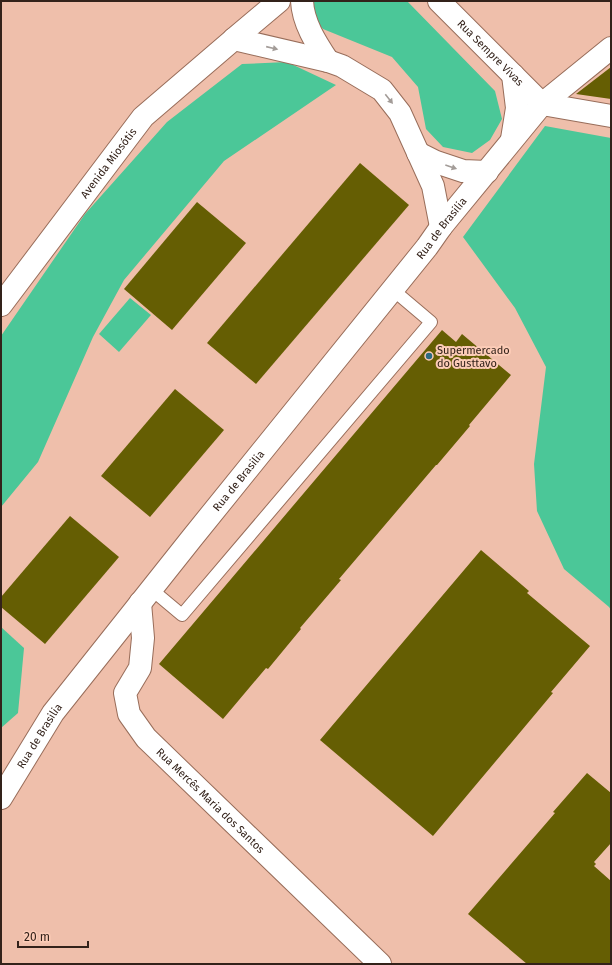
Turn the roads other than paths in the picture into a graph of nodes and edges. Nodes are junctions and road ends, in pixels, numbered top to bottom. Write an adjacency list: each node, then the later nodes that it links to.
1 (278, 1): 4 (street, Avenida Miosótis)
2 (302, 1): 6 (street)
3 (439, 1): 7 (street, Rua Sempre Vivas)
4 (234, 39): 6 (street, one-way to 6); 15 (street, Avenida Miosótis)
5 (611, 48): 8 (street, Rua de Brasilia)
6 (328, 61): 11 (street, one-way to 11)
7 (514, 75): 8 (street, Rua Sempre Vivas); 10 (street)
8 (542, 104): 9 (street); 10 (street, Rua de Brasilia)
9 (611, 116)
10 (511, 142): 12 (street, Rua de Brasilia)
11 (418, 153): 12 (street, one-way to 12); 13 (street)
12 (487, 172): 13 (street, Rua de Brasilia)
13 (441, 228): 14 (street, Rua de Brasilia)
14 (392, 289): 16 (street, Rua de Brasilia); 16 (lane)
15 (1, 305)
16 (146, 596): 17 (street, Rua de Brasilia); 18 (street, Rua Mercês Maria dos Santos)
17 (1, 798)
18 (380, 964)

